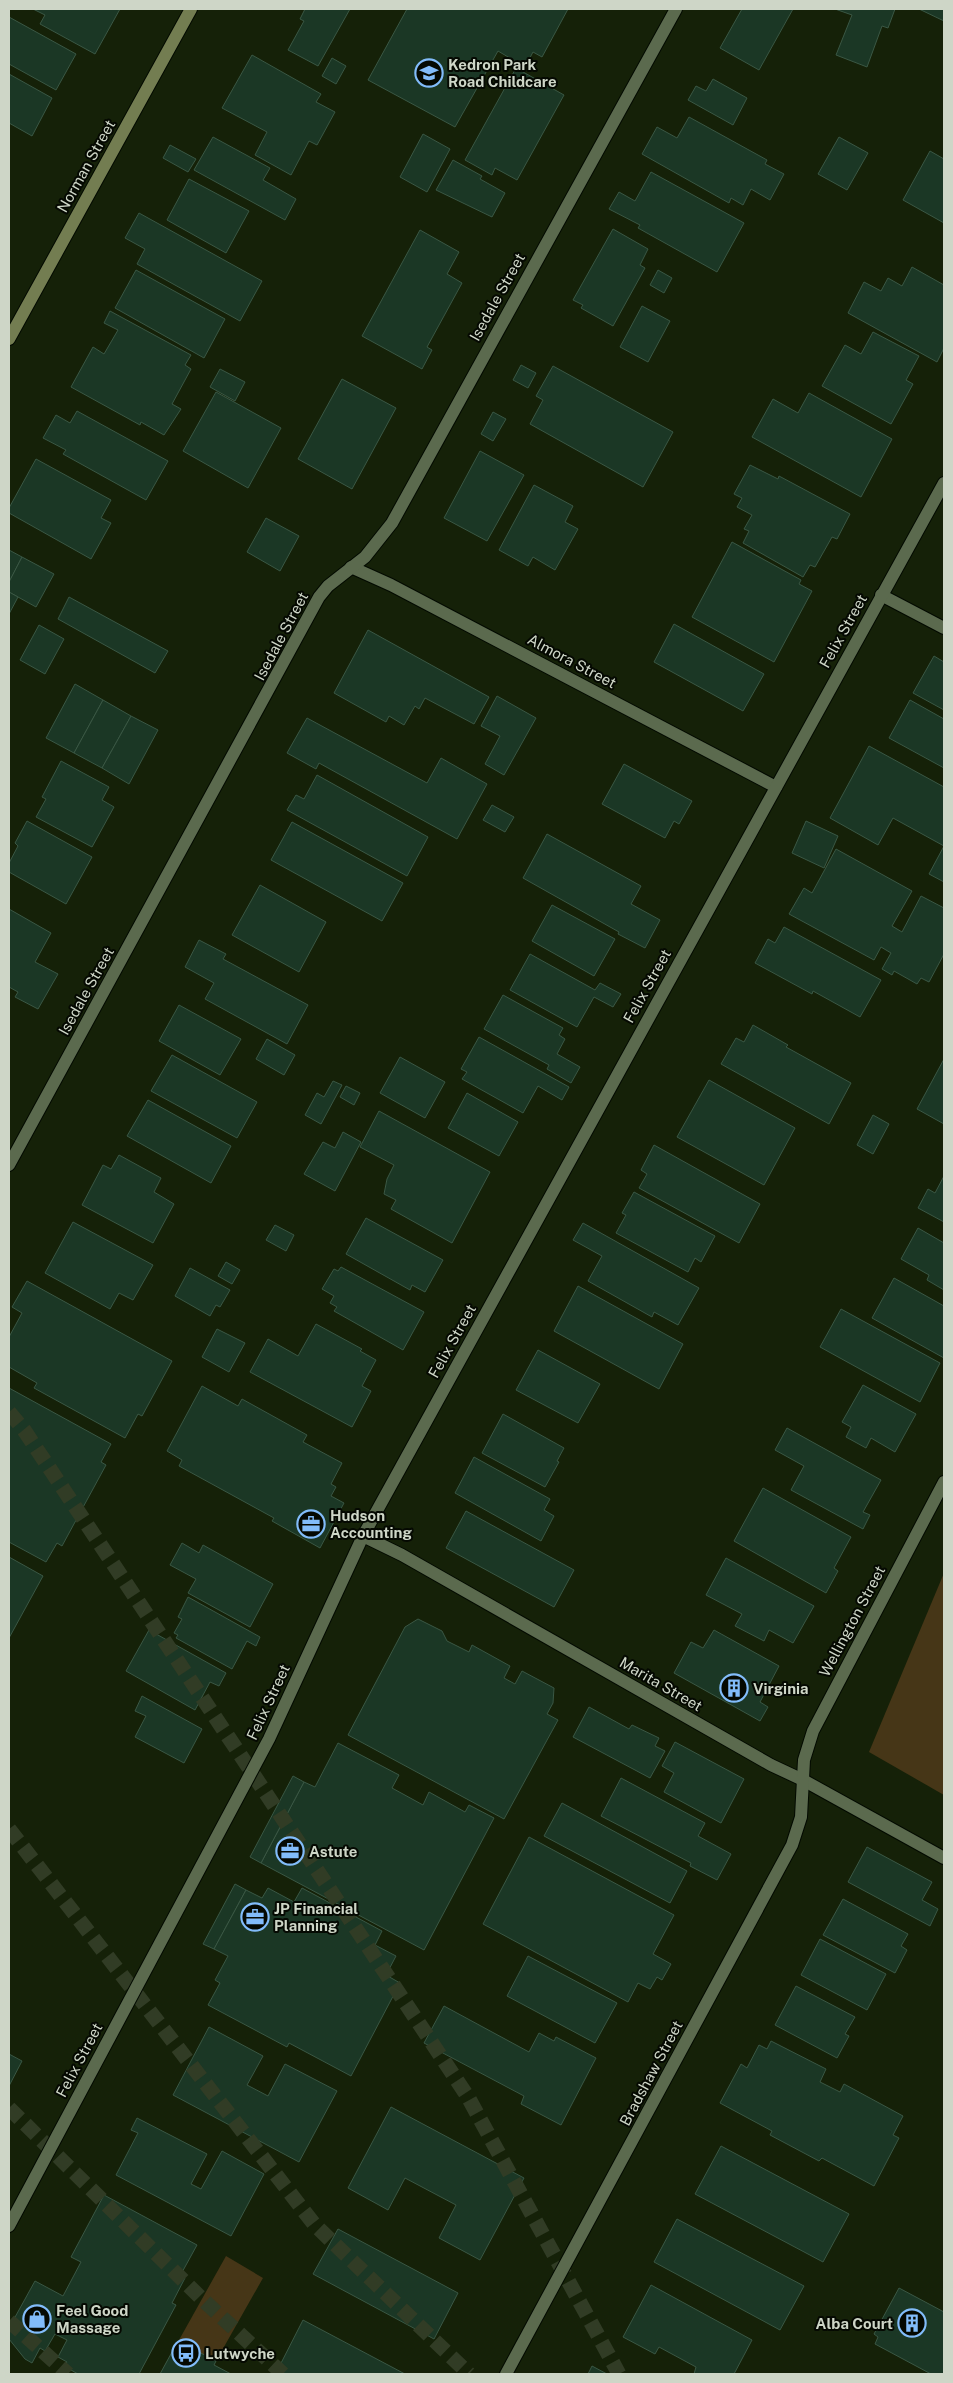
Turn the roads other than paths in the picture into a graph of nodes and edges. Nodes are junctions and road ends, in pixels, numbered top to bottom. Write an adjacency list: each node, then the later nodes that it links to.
1 (191, 9): 3 (street, Norman Street)
2 (676, 9): 5 (street, Isedale Street)
3 (9, 339)
4 (944, 483): 6 (street, Felix Street)
5 (351, 567): 8 (street, Almora Street); 9 (street, Isedale Street)
6 (882, 595): 7 (street); 8 (street, Felix Street)
7 (944, 628)
8 (776, 787): 11 (street, Felix Street)
9 (9, 1165)
10 (944, 1482): 12 (street, Wellington Street)
11 (363, 1536): 12 (street, Marita Street); 14 (street, Felix Street)
12 (803, 1780): 13 (street, Marita Street); 15 (street, Bradshaw Street)
13 (944, 1858)
14 (9, 2226)
15 (506, 2374)

